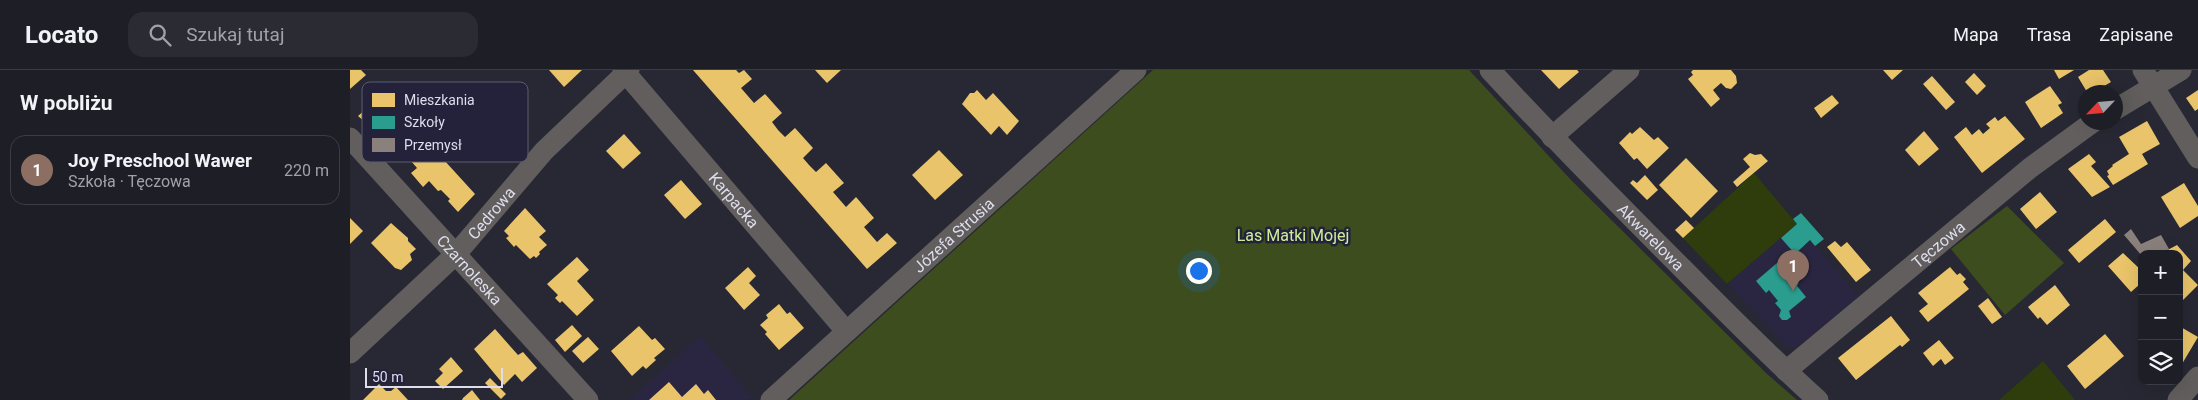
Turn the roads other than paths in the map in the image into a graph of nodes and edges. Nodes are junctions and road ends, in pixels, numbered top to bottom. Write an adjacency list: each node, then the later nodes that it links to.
1 (1136, 70): 15 (street, Józefa Strusia)
2 (1490, 70): 9 (street, Akwarelowa)
3 (1629, 70): 9 (street)
4 (2181, 70): 6 (street)
5 (626, 71): 14 (street, Cedrowa); 15 (street, Karpacka)
6 (2148, 78): 7 (street); 12 (street)
7 (2123, 102)
8 (2082, 130): 17 (street, Tęczowa)
9 (1552, 137): 17 (street, Akwarelowa)
10 (350, 138): 11 (street, Czarnoleska)
11 (362, 151)
12 (2198, 158)
13 (372, 162): 14 (street, Czarnoleska)
14 (456, 254): 16 (street, Cedrowa); 19 (street, Czarnoleska)
15 (846, 331): 20 (street, Józefa Strusia)
16 (350, 353)
17 (1786, 371): 21 (street, Akwarelowa)
18 (2198, 377): 22 (street)
19 (588, 400)
20 (771, 400)
21 (1818, 400)
22 (2178, 400)

